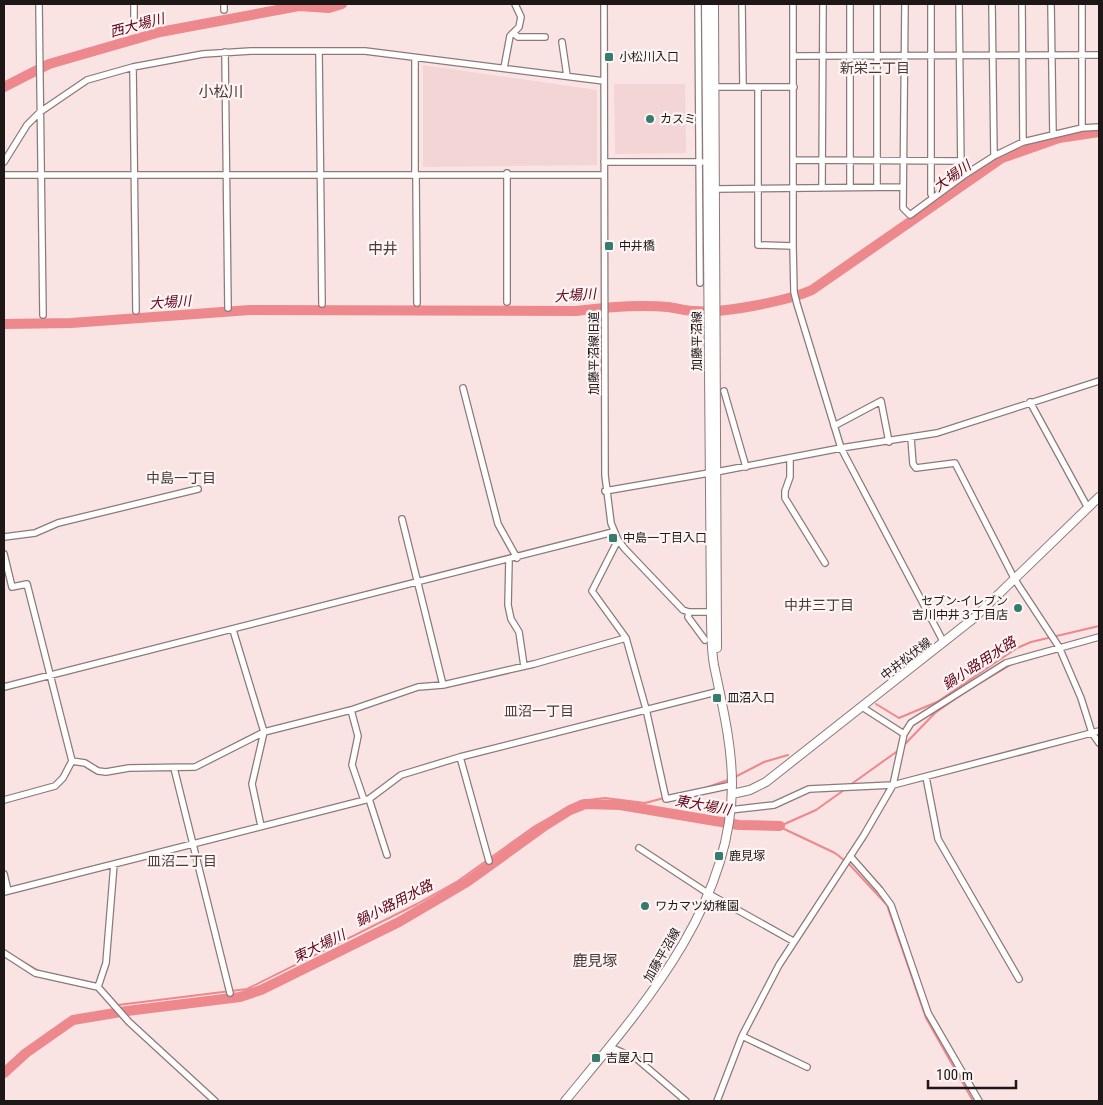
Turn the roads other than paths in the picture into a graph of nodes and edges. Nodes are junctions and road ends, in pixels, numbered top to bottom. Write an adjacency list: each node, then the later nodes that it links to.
1 (39, 4): 48 (street)
2 (134, 4): 20 (street)
3 (515, 4): 21 (street)
4 (604, 4): 43 (street, 加藤平沼線旧道)
5 (698, 4): 23 (street)
6 (706, 4): 23 (main road, 加藤平沼線)
7 (714, 4): 44 (main road, 加藤平沼線)
8 (742, 4): 45 (street)
9 (793, 4): 28 (street)
10 (823, 4): 29 (street)
11 (850, 4): 30 (street)
12 (877, 4): 31 (street)
13 (905, 4): 37 (street)
14 (931, 4): 38 (street)
15 (959, 4): 32 (street)
16 (992, 4): 33 (street)
17 (1022, 4): 34 (street)
18 (1051, 4): 35 (street)
19 (1082, 4): 36 (street)
20 (134, 25)
21 (512, 33): 22 (street); 41 (street)
22 (544, 38)
23 (702, 40): 63 (street); 64 (main road, 加藤平沼線)
24 (562, 42): 42 (street)
25 (224, 52): 26 (street); 40 (street); 72 (street)
26 (319, 52): 39 (street); 69 (street)
27 (1099, 55): 36 (street)
28 (794, 56): 29 (street); 47 (street)
29 (822, 56): 30 (street); 56 (street)
30 (850, 56): 31 (street); 54 (street)
31 (877, 56): 37 (street); 57 (street)
32 (959, 56): 33 (street); 38 (street); 60 (street)
33 (992, 56): 34 (street); 53 (street)
34 (1022, 56): 35 (street); 52 (street)
35 (1052, 56): 36 (street); 51 (street)
36 (1082, 56): 50 (street)
37 (904, 57): 38 (street); 59 (street)
38 (931, 57): 58 (street)
39 (415, 58): 41 (street); 70 (street)
40 (133, 67): 48 (street); 66 (street)
41 (504, 68): 42 (street)
42 (567, 76): 43 (street)
43 (604, 81): 62 (street, 加藤平沼線旧道)
44 (714, 87): 45 (street); 79 (main road, 加藤平沼線)
45 (743, 87): 46 (street)
46 (758, 87): 47 (street); 80 (street)
47 (794, 87): 55 (street)
48 (40, 112): 61 (street); 68 (street)
49 (1099, 127): 50 (street)
50 (1082, 128): 51 (street)
51 (1053, 135): 52 (street)
52 (1023, 142): 53 (street)
53 (994, 156): 73 (street)
54 (850, 159): 56 (street); 57 (street); 76 (street)
55 (794, 160): 56 (street); 78 (street)
56 (822, 160): 75 (street)
57 (877, 160): 59 (street); 74 (street)
58 (931, 160): 59 (street); 60 (street); 81 (street)
59 (904, 161): 77 (street)
60 (961, 161): 73 (street)
61 (4, 162)
62 (604, 162): 63 (street); 71 (street, 加藤平沼線旧道)
63 (698, 162): 64 (street); 83 (street)
64 (707, 162): 85 (main road, 加藤平沼線)
65 (507, 173): 70 (street); 71 (street); 84 (street)
66 (134, 174): 68 (street); 72 (street); 89 (street)
67 (4, 175): 68 (street)
68 (41, 175): 90 (street)
69 (320, 175): 70 (street); 72 (street); 87 (street)
70 (416, 175): 86 (street)
71 (604, 175): 103 (street, 加藤平沼線旧道)
72 (226, 176): 88 (street)
73 (963, 176): 81 (street)
74 (877, 186): 76 (street); 77 (street)
75 (822, 187): 76 (street); 78 (street)
76 (850, 187)
77 (903, 187): 81 (street)
78 (794, 188): 80 (street); 82 (street)
79 (715, 189): 80 (street); 85 (main road, 加藤平沼線)
80 (758, 190): 82 (street)
81 (933, 198)
82 (793, 246): 95 (street)
83 (700, 283)
84 (507, 302)
85 (712, 302): 101 (main road, 加藤平沼線)
86 (417, 303)
87 (322, 304)
88 (228, 308)
89 (136, 311)
90 (43, 315)
91 (1099, 381): 94 (street)
92 (463, 388): 111 (street)
93 (724, 391): 100 (street)
94 (1030, 402): 96 (street); 105 (street)
95 (834, 426): 97 (street); 98 (street)
96 (911, 438): 97 (street); 114 (street)
97 (889, 442): 98 (street)
98 (841, 448): 99 (street); 122 (street)
99 (790, 459): 100 (street); 113 (street)
100 (746, 467): 101 (street)
101 (712, 473): 103 (street); 117 (main road, 加藤平沼線)
102 (198, 489): 108 (street)
103 (605, 491): 107 (street, 加藤平沼線旧道)
104 (1099, 497): 105 (main road, 中井松伏線)
105 (1088, 508): 114 (main road, 中井松伏線)
106 (402, 519): 115 (street)
107 (613, 532): 109 (street, 加藤平沼線旧道); 111 (street)
108 (4, 537)
109 (618, 540): 116 (street, 加藤平沼線旧道); 120 (street)
110 (4, 554): 125 (street)
111 (517, 558): 112 (street)
112 (509, 560): 115 (street); 124 (street)
113 (824, 563)
114 (1015, 580): 122 (main road, 中井松伏線); 123 (street)
115 (416, 583): 118 (street); 126 (street)
116 (689, 612): 117 (street); 121 (street)
117 (714, 612): 128 (main road, 加藤平沼線)
118 (232, 630): 125 (street); 133 (street)
119 (1099, 637): 123 (street)
120 (626, 638): 124 (street); 130 (street)
121 (705, 640)
122 (944, 643): 129 (main road, 中井松伏線)
123 (1059, 647): 134 (street); 135 (street)
124 (524, 666): 126 (street)
125 (52, 675): 127 (street); 138 (street)
126 (443, 685): 131 (street)
127 (4, 687)
128 (720, 691): 130 (street); 141 (main road, 加藤平沼線)
129 (862, 707): 135 (street); 143 (main road, 中井松伏線)
130 (646, 709): 137 (street); 141 (street)
131 (351, 710): 133 (street); 144 (street)
132 (1099, 731): 134 (street)
133 (264, 732): 139 (street); 147 (street)
134 (1092, 733): 136 (street); 140 (street)
135 (904, 734): 142 (street)
136 (1099, 743)
137 (460, 757): 144 (street); 152 (street)
138 (72, 761): 139 (street); 145 (street)
139 (174, 768): 148 (street)
140 (926, 776): 142 (street); 159 (street)
141 (732, 785): 143 (main road, 加藤平沼線)
142 (893, 785): 146 (street); 151 (street)
143 (732, 794): 146 (main road, 加藤平沼線)
144 (366, 799): 147 (street); 150 (street)
145 (4, 800)
146 (730, 810): 156 (main road, 加藤平沼線)
147 (261, 826): 148 (street)
148 (193, 844): 153 (street); 161 (street)
149 (639, 848): 156 (street)
150 (388, 855)
151 (850, 856): 157 (street); 169 (street)
152 (489, 861)
153 (114, 864): 155 (street); 160 (street)
154 (4, 874): 155 (street)
155 (6, 891)
156 (708, 894): 157 (street); 163 (main road, 加藤平沼線)
157 (793, 941): 162 (street)
158 (4, 954): 160 (street)
159 (1019, 979)
160 (98, 987): 165 (street)
161 (230, 993)
162 (742, 1036): 164 (street); 168 (street)
163 (610, 1047): 166 (main road, 加藤平沼線); 167 (street)
164 (807, 1067)
165 (215, 1101)
166 (565, 1101)
167 (686, 1101)
168 (717, 1101)
169 (979, 1101)

